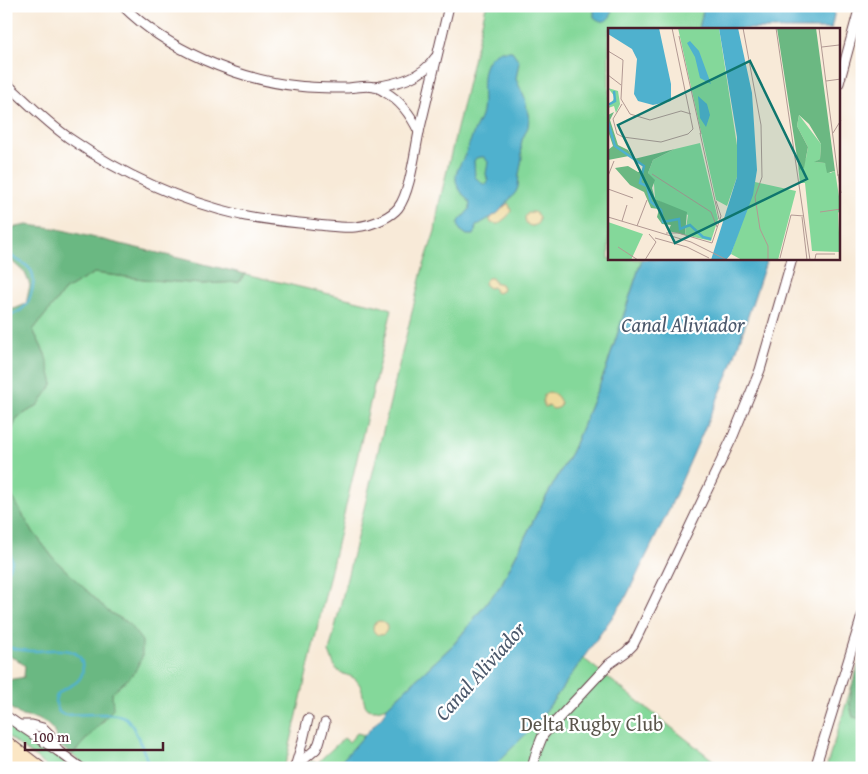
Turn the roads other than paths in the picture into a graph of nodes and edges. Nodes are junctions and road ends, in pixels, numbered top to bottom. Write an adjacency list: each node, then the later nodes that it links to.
1 (123, 6): 7 (street)
2 (449, 6): 4 (street)
3 (860, 6): 5 (street)
4 (438, 54): 7 (street); 8 (street)
5 (840, 79)
6 (6, 83): 8 (street)
7 (375, 87): 8 (street)
8 (419, 132)
9 (792, 260): 18 (street)
10 (862, 616): 19 (street)
11 (6, 716): 16 (street)
12 (6, 742): 15 (main road)
13 (6, 755): 14 (main road)
14 (22, 768)
15 (40, 768)
16 (81, 768)
17 (295, 768): 17 (street)
18 (532, 768)
19 (816, 768)

